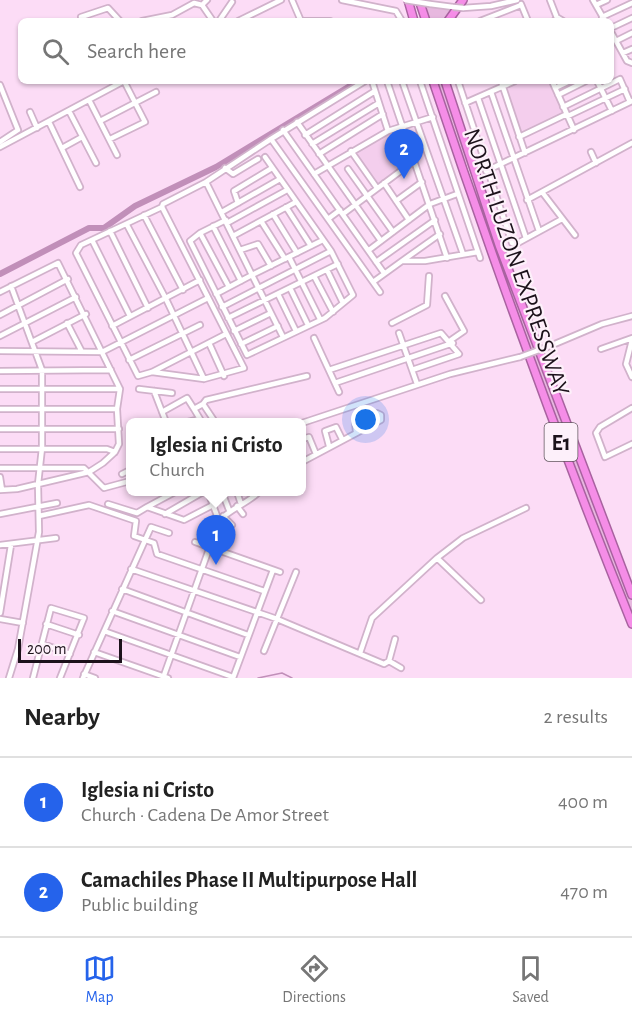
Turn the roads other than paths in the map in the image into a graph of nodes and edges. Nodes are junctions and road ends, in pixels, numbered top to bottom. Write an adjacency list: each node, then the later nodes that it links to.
1 (207, 0): 14 (street)
2 (281, 0): 20 (street)
3 (292, 0): 21 (street)
4 (342, 0): 22 (street)
5 (419, 0): 24 (highway)
6 (550, 0): 28 (street)
7 (607, 0): 11 (street)
8 (517, 1): 13 (street); 26 (street); 27 (street)
9 (232, 2): 19 (street)
10 (407, 2): 13 (street, bridge); 23 (highway)
11 (595, 3): 29 (street)
12 (632, 3): 30 (street)
13 (463, 4): 25 (highway)
14 (202, 5): 17 (street); 18 (street)
15 (81, 17): 16 (street)
16 (117, 18)
17 (158, 18)
18 (211, 18)
19 (221, 18)
20 (244, 18)
21 (300, 18)
22 (400, 18)
23 (413, 18)
24 (425, 18)
25 (451, 18)
26 (486, 18)
27 (526, 18)
28 (555, 18)
29 (603, 18)
30 (606, 18)
31 (632, 18): 32 (street)
32 (614, 28)
33 (632, 33): 35 (street)
34 (614, 37): 35 (street)
35 (616, 41): 37 (street)
36 (632, 49): 37 (street)
37 (622, 53): 38 (street)
38 (632, 63)
39 (614, 81): 58 (street)
40 (632, 82): 58 (street)
41 (118, 84): 67 (street)
42 (126, 84): 69 (street)
43 (360, 84): 81 (street)
44 (373, 84): 61 (street)
45 (388, 84): 83 (street)
46 (403, 84): 82 (street)
47 (421, 84): 78 (street)
48 (434, 84): 344 (highway, NORTH LUZON EXPRESSWAY / E1)
49 (446, 84): 333 (highway, NORTH LUZON EXPRESSWAY / E1)
50 (459, 84): 71 (street)
51 (502, 84): 63 (street); 90 (street)
52 (553, 84): 59 (street)
53 (564, 84): 59 (street)
54 (580, 84): 64 (street)
55 (598, 84): 60 (street)
56 (608, 84): 60 (street)
57 (0, 85): 93 (street)
58 (624, 87): 66 (street); 68 (street)
59 (555, 88): 64 (street)
60 (600, 88): 66 (street); 72 (street)
61 (375, 91): 70 (street); 88 (street)
62 (156, 92): 69 (street)
63 (491, 92): 65 (street); 105 (street)
64 (558, 95): 72 (street)
65 (478, 98): 71 (street); 110 (street)
66 (606, 98): 74 (street); 77 (street)
67 (89, 100): 73 (street); 79 (street)
68 (631, 101): 74 (street)
69 (135, 103): 79 (street); 92 (street)
70 (379, 103): 76 (street); 95 (street)
71 (465, 103): 114 (street)
72 (563, 106): 77 (street)
73 (69, 111): 80 (street); 89 (street)
74 (612, 111): 86 (street)
75 (30, 112): 84 (street)
76 (383, 114): 87 (street); 101 (street)
77 (567, 115): 86 (street); 90 (street)
78 (433, 117): 82 (street); 124 (street)
79 (100, 121): 92 (street)
80 (49, 122): 84 (street); 97 (street)
81 (297, 122): 85 (street); 88 (street)
82 (416, 122): 83 (street); 126 (street)
83 (402, 126): 87 (street); 106 (street)
84 (37, 128): 96 (street)
85 (283, 130): 91 (street); 115 (street)
86 (574, 130): 100 (street)
87 (388, 131): 98 (street)
88 (305, 135): 95 (street)
89 (82, 137): 97 (street); 107 (street)
90 (519, 137): 100 (street)
91 (271, 138): 111 (street); 139 (street)
92 (110, 139): 102 (street)
93 (0, 142)
94 (632, 143): 108 (street)
95 (312, 144): 101 (street)
96 (0, 147)
97 (62, 148): 120 (street)
98 (351, 151): 109 (street); 121 (street)
99 (591, 152): 108 (street)
100 (525, 153): 105 (street)
101 (319, 154): 109 (street)
102 (117, 155)
103 (265, 157): 112 (street)
104 (258, 159): 111 (street)
105 (513, 160): 110 (street); 127 (street)
106 (414, 161): 118 (street); 119 (street)
107 (96, 163)
108 (596, 163): 123 (street)
109 (327, 166): 115 (street); 132 (street)
110 (501, 166): 114 (street); 154 (street)
111 (225, 168): 117 (street)
112 (272, 168): 116 (street); 130 (street)
113 (348, 169): 125 (street)
114 (486, 171): 154 (street)
115 (314, 174): 136 (street)
116 (280, 179): 122 (street); 130 (street)
117 (206, 182): 134 (street); 135 (street)
118 (422, 182): 128 (street); 131 (street)
119 (384, 183): 121 (street); 128 (street)
120 (80, 187)
121 (377, 188): 125 (street)
122 (287, 190): 129 (street); 144 (street)
123 (542, 192): 127 (street); 140 (street)
124 (457, 194): 126 (street); 162 (street)
125 (366, 196): 132 (street); 149 (street)
126 (443, 198): 131 (street); 164 (street)
127 (527, 200): 148 (street)
128 (396, 201): 141 (street)
129 (296, 202): 133 (street); 156 (street)
130 (238, 203): 135 (street)
131 (430, 204): 141 (street); 142 (street)
132 (355, 205): 136 (street); 157 (street)
133 (286, 207): 137 (street); 158 (street)
134 (163, 209): 138 (street); 179 (street)
135 (222, 212): 144 (street)
136 (342, 212): 139 (street); 160 (street)
137 (273, 214): 143 (street); 163 (street)
138 (144, 215): 145 (street); 187 (street)
139 (327, 219): 182 (street)
140 (562, 219): 148 (street); 152 (street)
141 (409, 220): 149 (street)
142 (435, 220): 151 (street); 169 (street)
143 (261, 221): 153 (street); 165 (street)
144 (226, 222): 146 (street); 153 (street)
145 (127, 225): 147 (street); 195 (street)
146 (213, 226): 150 (street); 180 (street)
147 (111, 231): 155 (street); 200 (street)
148 (538, 231): 154 (street)
149 (393, 232): 157 (street)
150 (200, 233): 184 (street); 190 (street)
151 (440, 234): 166 (street); 168 (street)
152 (575, 235)
153 (233, 236): 159 (street)
154 (526, 238)
155 (92, 240): 205 (street); 215 (street)
156 (323, 240): 158 (street); 161 (street)
157 (381, 241): 160 (street)
158 (311, 246): 163 (street)
159 (240, 250): 171 (street); 175 (street)
160 (369, 250): 169 (street)
161 (331, 251): 170 (street); 172 (street)
162 (478, 252): 164 (street); 167 (street)
163 (297, 253): 165 (street)
164 (463, 254): 166 (street)
165 (287, 258): 171 (street); 172 (street)
166 (447, 258): 168 (street)
167 (480, 258)
168 (402, 261): 174 (street)
169 (376, 262): 174 (street)
170 (338, 264): 173 (street); 197 (street)
171 (271, 266): 175 (street)
172 (296, 270): 181 (street); 185 (street)
173 (327, 270): 176 (street); 197 (street)
174 (384, 273): 182 (street)
175 (252, 275): 180 (street); 185 (street)
176 (314, 276): 181 (street); 201 (street)
177 (429, 276): 211 (street)
178 (68, 279): 183 (street); 193 (street); 198 (street)
179 (200, 280): 187 (street); 194 (street)
180 (241, 281): 184 (street)
181 (302, 282): 186 (street); 209 (street)
182 (373, 282): 189 (street)
183 (12, 286): 188 (street); 198 (street)
184 (229, 287): 190 (street)
185 (259, 288): 196 (street); 199 (street)
186 (290, 288): 191 (street); 214 (street)
187 (183, 290): 195 (street)
188 (0, 292)
189 (380, 292)
190 (216, 294): 199 (street)
191 (278, 294): 196 (street); 218 (street)
192 (445, 296): 228 (street)
193 (76, 297): 203 (street); 212 (street)
194 (208, 298): 206 (street); 221 (street)
195 (166, 299): 200 (street); 206 (street)
196 (265, 300): 202 (street); 208 (street)
197 (343, 303): 201 (street)
198 (19, 305): 204 (street); 212 (street)
199 (222, 307): 208 (street)
200 (148, 308): 205 (street)
201 (333, 312): 209 (street)
202 (271, 313): 216 (street); 217 (street)
203 (86, 314): 210 (street); 237 (street)
204 (0, 315)
205 (130, 316): 215 (street)
206 (174, 316): 220 (street); 227 (street)
207 (632, 316): 251 (street, bridge)
208 (228, 318): 217 (street)
209 (320, 319): 214 (street)
210 (67, 323): 226 (street); 234 (street)
211 (392, 323)
212 (25, 324): 222 (street); 226 (street)
213 (201, 325): 220 (street)
214 (308, 325): 218 (street)
215 (112, 326): 227 (street)
216 (278, 326): 223 (street); 230 (street)
217 (234, 331): 230 (street)
218 (296, 331): 223 (street)
219 (399, 333): 231 (street)
220 (182, 334): 236 (street); 239 (street)
221 (226, 334): 229 (street); 246 (street)
222 (0, 336)
223 (283, 337): 230 (street)
224 (314, 338): 242 (street)
225 (632, 339): 232 (street); 248 (street)
226 (32, 342): 233 (street)
227 (120, 342): 237 (street); 239 (street)
228 (452, 342): 231 (street); 238 (street); 243 (street)
229 (209, 343): 236 (street); 246 (street)
230 (241, 344)
231 (404, 345): 238 (street); 242 (street)
232 (601, 349)
233 (35, 350): 234 (street); 235 (street); 240 (street)
234 (81, 350): 237 (street)
235 (0, 351)
236 (191, 351): 245 (street); 249 (street)
237 (102, 352): 241 (street)
238 (408, 358): 243 (street); 250 (street)
239 (129, 360): 245 (street)
240 (42, 370): 241 (street); 244 (street); 252 (street)
241 (111, 370): 254 (street)
242 (329, 370): 250 (street)
243 (412, 370): 251 (street)
244 (0, 371)
245 (152, 372): 249 (street)
246 (224, 375): 249 (street)
247 (307, 376): 259 (street)
248 (632, 377)
249 (204, 379)
250 (335, 383): 257 (street)
251 (417, 384): 269 (street)
252 (42, 388): 253 (street); 254 (street); 263 (street)
253 (0, 389)
254 (120, 389): 264 (street)
255 (139, 389): 256 (street)
256 (154, 391): 258 (street); 265 (street)
257 (339, 392)
258 (172, 393)
259 (203, 404): 260 (street); 268 (street)
260 (194, 408): 265 (street); 267 (street)
261 (632, 408): 276 (street)
262 (0, 409): 263 (street)
263 (41, 409): 264 (street); 270 (street)
264 (117, 409): 272 (street)
265 (162, 412): 266 (street)
266 (164, 418)
267 (199, 418)
268 (212, 418)
269 (306, 422)
270 (41, 428): 271 (street); 272 (street); 278 (street)
271 (0, 429)
272 (119, 429): 280 (street)
273 (356, 432): 273 (street); 274 (street)
274 (342, 440): 277 (street); 277 (street)
275 (306, 441): 281 (street)
276 (632, 444)
277 (329, 447): 281 (street)
278 (42, 448): 279 (street); 280 (street); 284 (street)
279 (0, 449)
280 (115, 452): 285 (street)
281 (316, 454): 282 (street)
282 (306, 459)
283 (0, 468): 284 (street)
284 (41, 468): 285 (street); 290 (street)
285 (89, 472): 289 (street); 290 (street)
286 (126, 472): 287 (street)
287 (122, 474)
288 (0, 477): 291 (street)
289 (126, 482)
290 (38, 484): 291 (street); 304 (street)
291 (1, 490)
292 (168, 496): 303 (street)
293 (196, 496): 308 (street)
294 (210, 496): 301 (street)
295 (224, 496): 306 (street)
296 (238, 496): 302 (street)
297 (255, 496): 298 (street)
298 (253, 498): 302 (street)
299 (57, 503): 304 (street)
300 (108, 504): 303 (street)
301 (213, 505): 308 (street); 312 (street)
302 (239, 505): 306 (street); 309 (street)
303 (147, 507): 308 (street)
304 (39, 508): 307 (street); 310 (street)
305 (525, 508): 322 (street)
306 (229, 510): 311 (street)
307 (0, 514)
308 (165, 514)
309 (243, 514)
310 (39, 516): 316 (street); 317 (street)
311 (223, 516): 312 (street); 313 (street)
312 (219, 521): 321 (street)
313 (231, 525)
314 (169, 533): 317 (street)
315 (56, 538): 316 (street)
316 (37, 540): 320 (street); 342 (street)
317 (145, 540): 323 (street); 324 (street)
318 (195, 542): 321 (street)
319 (0, 545): 320 (street)
320 (11, 545): 327 (street)
321 (209, 547): 324 (street); 325 (street)
322 (437, 558): 335 (street); 353 (street)
323 (131, 569): 330 (street); 331 (street)
324 (201, 570): 331 (street); 332 (street)
325 (273, 570): 329 (street); 332 (street)
326 (0, 571): 327 (street)
327 (7, 571): 334 (street)
328 (296, 572): 341 (street)
329 (280, 573)
330 (122, 589): 336 (street); 337 (street)
331 (193, 591): 337 (street); 338 (street)
332 (264, 591): 338 (street)
333 (632, 594)
334 (1, 598): 339 (street)
335 (481, 600)
336 (112, 611): 345 (street); 346 (street)
337 (188, 612): 346 (street); 348 (street)
338 (257, 612): 341 (street); 348 (street)
339 (0, 613)
340 (0, 619): 342 (street)
341 (277, 619): 351 (street); 353 (street)
342 (23, 623): 360 (street)
343 (46, 624): 347 (street); 347 (street); 350 (street)
344 (632, 624)
345 (104, 631): 352 (street); 355 (street)
346 (181, 633): 355 (street); 356 (street)
347 (78, 634): 354 (street)
348 (248, 635): 356 (street)
349 (395, 639): 357 (street)
350 (43, 644): 354 (street); 361 (street)
351 (264, 651)
352 (94, 652): 359 (street); 364 (street)
353 (360, 653): 357 (street)
354 (70, 654): 362 (street)
355 (172, 655): 364 (street); 365 (street)
356 (240, 657): 365 (street)
357 (388, 661): 358 (street)
358 (401, 668)
359 (83, 676): 363 (street)
360 (9, 678)
361 (33, 678)
362 (60, 678)
363 (95, 678)
364 (165, 678)
365 (233, 678)

